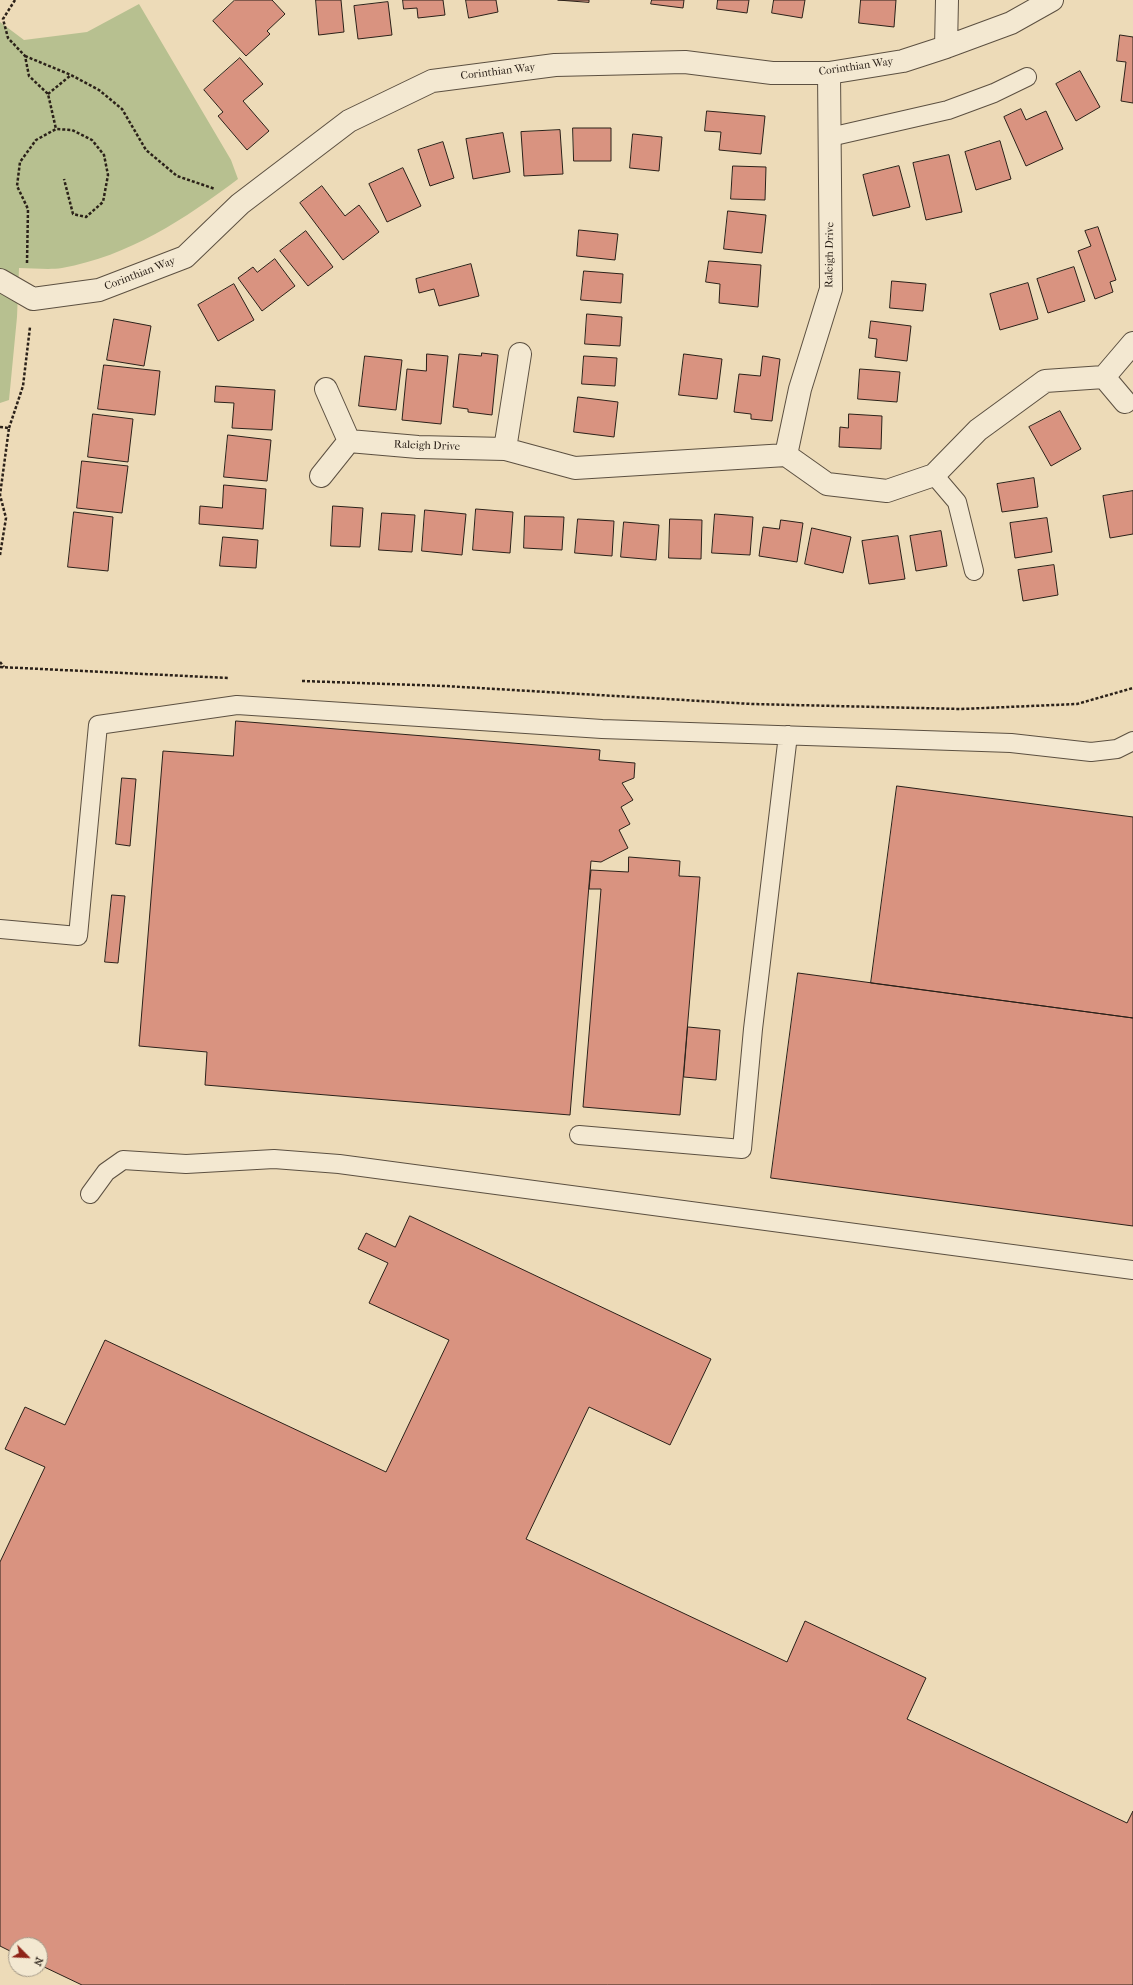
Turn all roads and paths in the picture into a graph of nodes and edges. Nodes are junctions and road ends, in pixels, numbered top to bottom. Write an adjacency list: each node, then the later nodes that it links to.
1 (15, 0): 5 (path)
2 (947, 0): 4 (street)
3 (1052, 0): 4 (street, Corinthian Way)
4 (946, 46): 6 (street, Corinthian Way)
5 (25, 56): 7 (path); 9 (path)
6 (829, 73): 11 (street, Raleigh Drive); 13 (street, Corinthian Way)
7 (71, 75): 9 (path); 13 (path)
8 (1027, 77): 11 (lane)
9 (48, 94): 10 (path)
10 (56, 129): 12 (path); 15 (path)
11 (830, 137): 25 (street, Raleigh Drive)
12 (64, 179)
13 (240, 204): 15 (street, Corinthian Way)
14 (0, 280): 15 (street)
15 (33, 300): 22 (path)
16 (1133, 343): 18 (street)
17 (520, 354): 24 (street)
18 (1104, 377): 20 (street); 26 (street)
19 (326, 389): 23 (street)
20 (1129, 403)
21 (0, 427): 22 (path)
22 (10, 428): 28 (path)
23 (349, 441): 24 (street, Raleigh Drive); 27 (street)
24 (506, 449): 25 (street, Raleigh Drive)
25 (786, 455): 26 (street)
26 (934, 475): 30 (lane)
27 (321, 476)
28 (0, 495): 29 (path)
29 (0, 555)
30 (974, 571)
31 (0, 662): 33 (path)
32 (0, 667): 33 (path)
33 (4, 667): 34 (path)
34 (230, 678)
35 (302, 680): 36 (path)
36 (1133, 688)
37 (788, 735): 38 (lane); 39 (lane); 40 (lane)
38 (1133, 741)
39 (0, 929)
40 (579, 1135)
41 (90, 1194): 42 (lane)
42 (1133, 1270)

